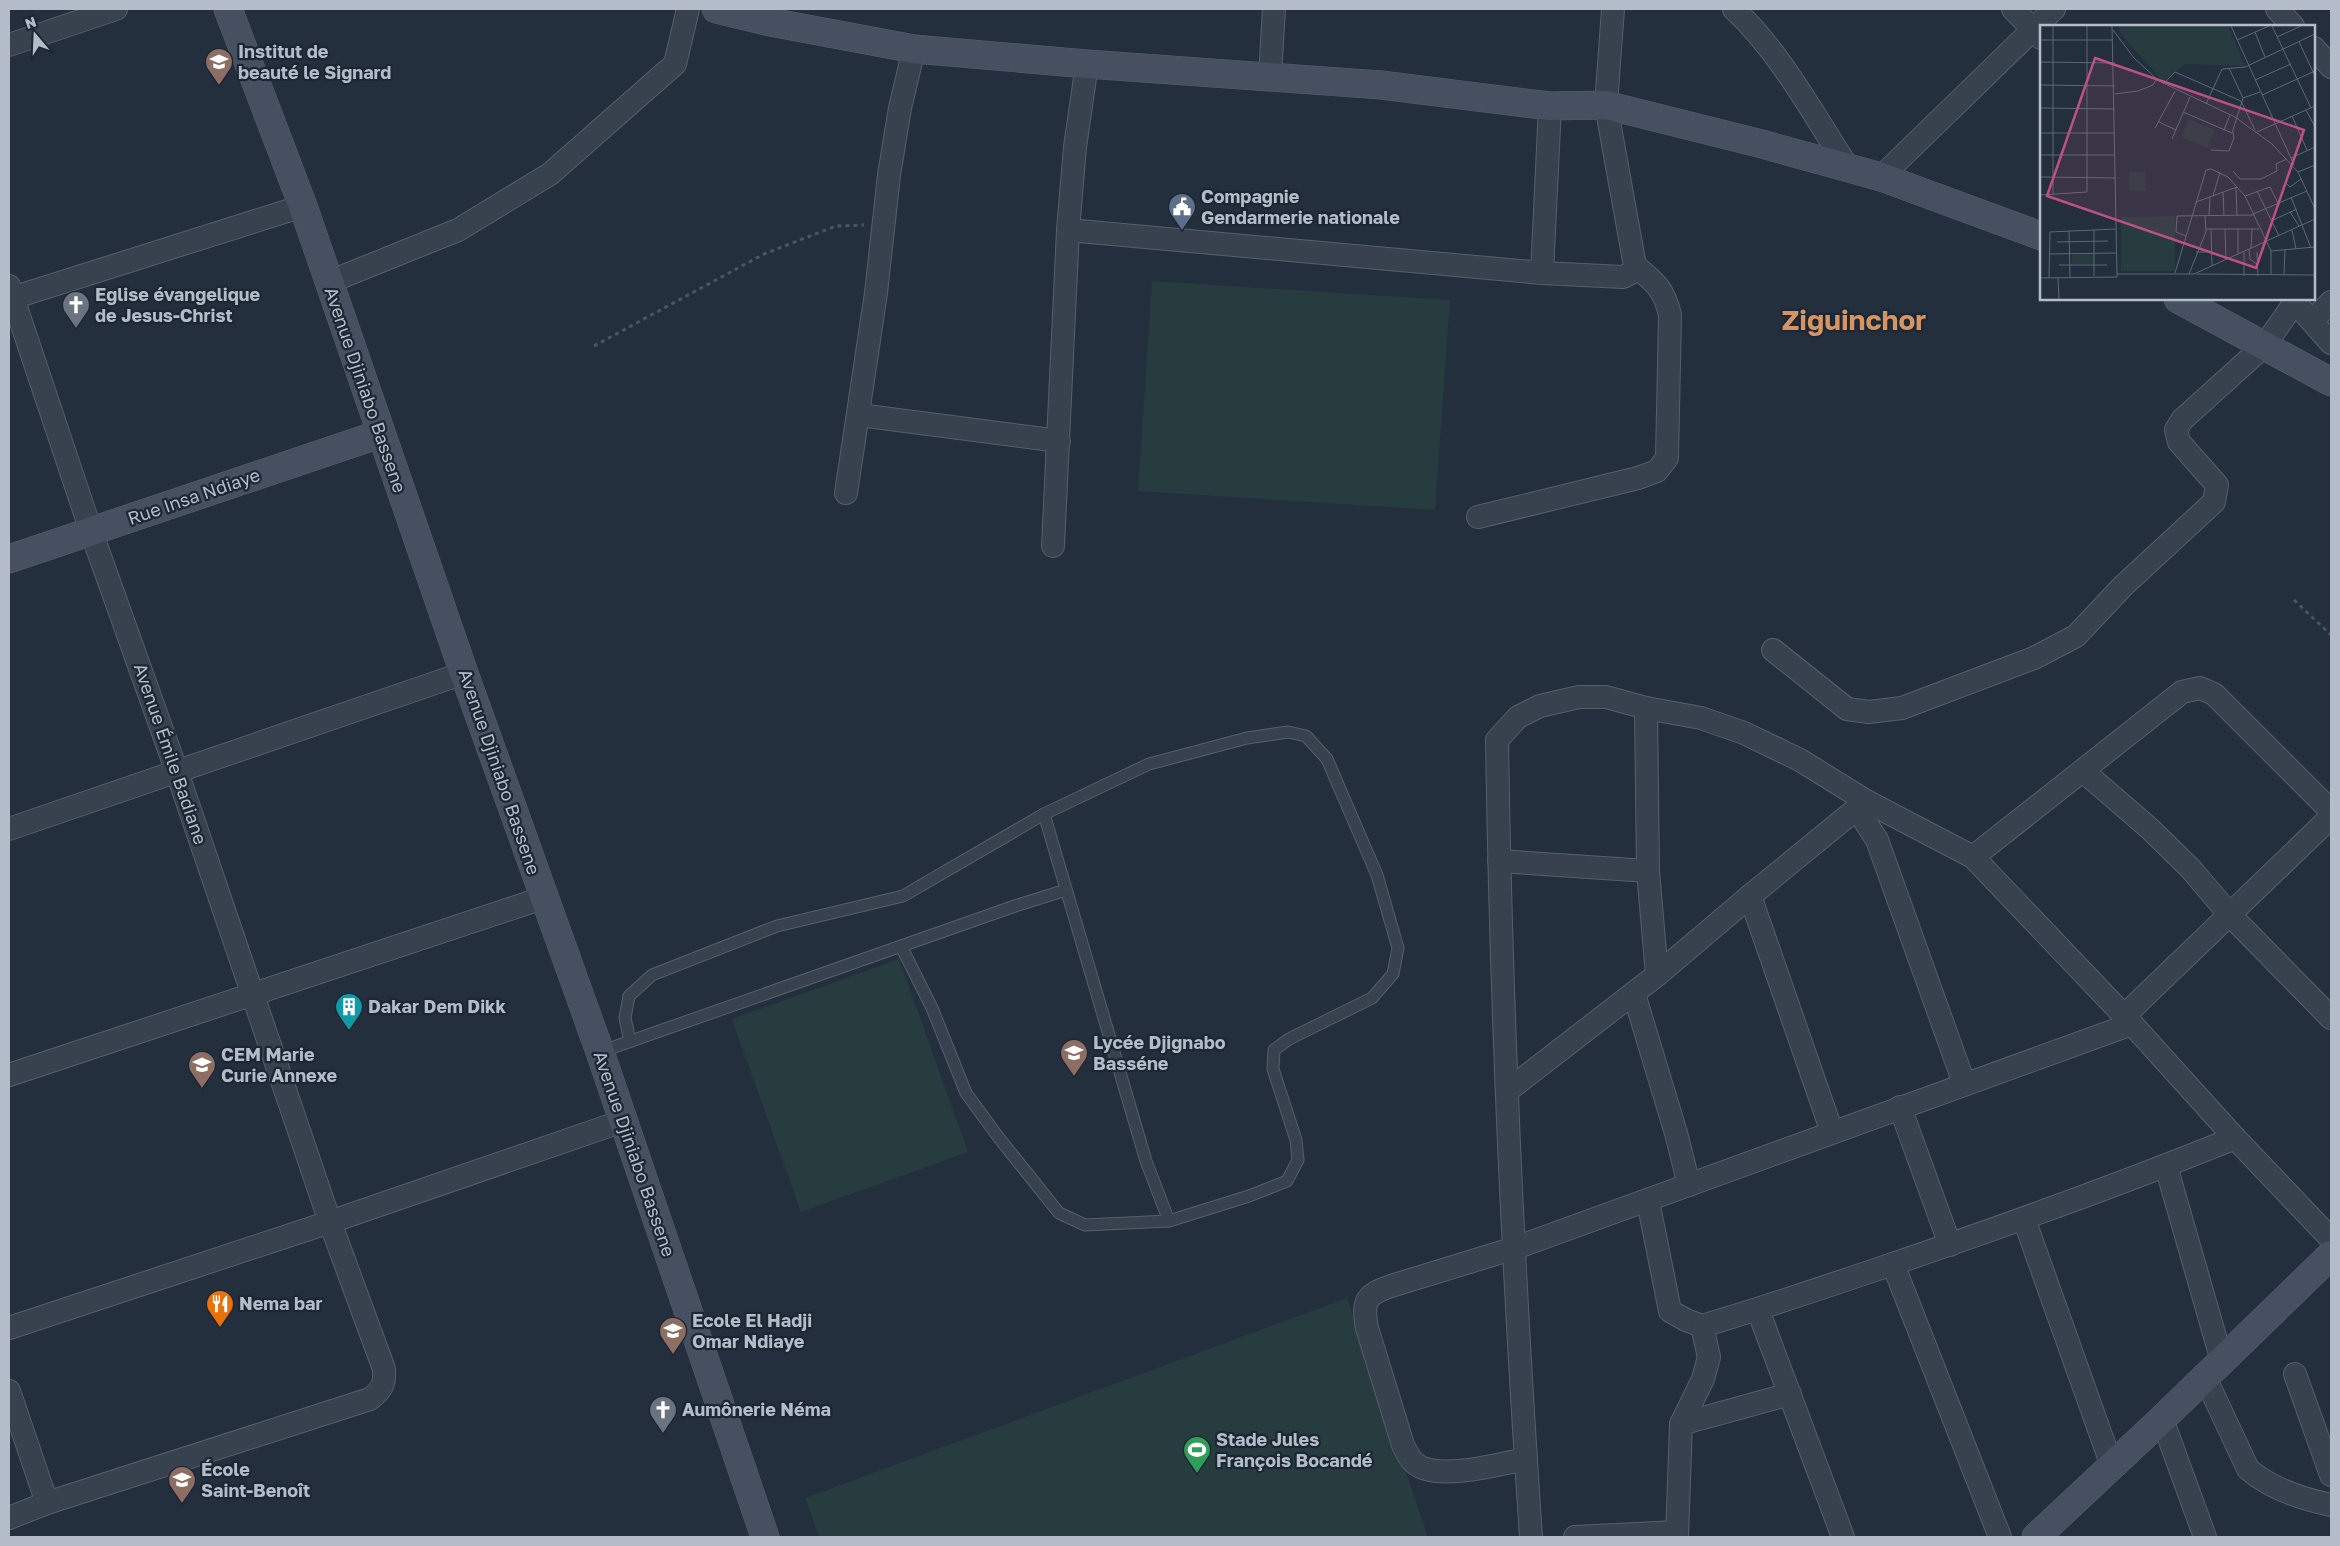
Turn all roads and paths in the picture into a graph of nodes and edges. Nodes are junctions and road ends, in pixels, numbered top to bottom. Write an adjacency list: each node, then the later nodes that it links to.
1 (116, 9): 15 (street)
2 (228, 9): 25 (main road, Avenue Djiniabo Bassene)
3 (688, 9): 31 (street)
4 (716, 9): 11 (main road)
5 (1274, 9): 20 (street)
6 (1613, 9): 21 (street)
7 (1734, 9): 23 (street)
8 (2013, 9): 14 (street)
9 (2054, 9): 12 (street)
10 (2277, 9): 13 (street)
11 (772, 16): 16 (main road)
12 (2043, 25)
13 (2292, 25)
14 (2037, 33): 24 (street)
15 (9, 45)
16 (914, 49): 18 (main road); 26 (street)
17 (2315, 49): 19 (street)
18 (1087, 64): 20 (main road); 27 (street)
19 (2331, 67)
20 (1270, 76): 22 (main road)
21 (1606, 105): 22 (main road); 23 (main road); 29 (street)
22 (1550, 106): 30 (street)
23 (1848, 168): 24 (main road)
24 (1881, 177): 28 (main road)
25 (303, 206): 31 (main road, Avenue Djiniabo Bassene); 32 (street)
26 (884, 226): 39 (path); 41 (street)
27 (1068, 230): 30 (street); 43 (street)
28 (2040, 236)
29 (1635, 266): 30 (street); 45 (street)
30 (1542, 273)
31 (329, 282): 42 (main road, Avenue Djiniabo Bassene)
32 (10, 294): 46 (street, Avenue Émile Badiane)
33 (2180, 300): 38 (main road)
34 (2294, 300): 36 (street); 38 (street)
35 (2331, 302): 36 (street)
36 (2313, 320): 37 (street)
37 (2331, 343)
38 (2265, 345): 40 (main road); 51 (street)
39 (594, 346)
40 (2331, 382)
41 (859, 415): 43 (street); 44 (street)
42 (380, 434): 46 (main road, Rue Insa Ndiaye); 52 (main road, Avenue Djiniabo Bassene)
43 (1059, 441): 47 (street)
44 (846, 493)
45 (1478, 517)
46 (92, 531): 48 (main road, Rue Insa Ndiaye); 55 (street, Avenue Émile Badiane)
47 (1053, 546)
48 (9, 559)
49 (2294, 600): 50 (path)
50 (2331, 635)
51 (1773, 650)
52 (464, 673): 55 (street); 66 (main road, Avenue Djiniabo Bassene)
53 (1646, 708): 56 (street); 62 (street); 63 (street)
54 (2082, 771): 57 (street); 61 (street); 67 (street)
55 (178, 772): 60 (street); 70 (street, Avenue Émile Badiane)
56 (1862, 805): 61 (street); 65 (street); 77 (street)
57 (2331, 811)
58 (1044, 814): 64 (lane); 74 (lane); 87 (lane)
59 (2331, 817): 67 (street)
60 (9, 829)
61 (1973, 857): 73 (street)
62 (1499, 861): 63 (street); 78 (street)
63 (1648, 872): 69 (street)
64 (1066, 890): 68 (lane); 87 (lane)
65 (1750, 896): 69 (street); 81 (street)
66 (543, 898): 70 (street); 75 (main road, Avenue Djiniabo Bassene)
67 (2230, 915): 72 (street); 73 (street)
68 (901, 946): 74 (lane); 87 (lane)
69 (1657, 975): 71 (street)
70 (254, 994): 76 (street); 88 (street, Avenue Émile Badiane)
71 (1634, 994): 78 (street); 84 (street)
72 (2330, 1015)
73 (2128, 1020): 77 (street); 82 (street)
74 (630, 1041): 75 (lane)
75 (600, 1052): 80 (main road, Avenue Djiniabo Bassene)
76 (9, 1075)
77 (1964, 1083): 79 (street)
78 (1507, 1091): 91 (street)
79 (1900, 1107): 81 (street); 90 (street)
80 (623, 1121): 88 (street); 111 (main road, Avenue Djiniabo Bassene)
81 (1832, 1132): 84 (street)
82 (2235, 1138): 83 (street); 89 (street)
83 (2166, 1166): 86 (street); 97 (street)
84 (1689, 1185): 85 (street)
85 (1648, 1201): 91 (street); 95 (street)
86 (2024, 1219): 90 (street); 104 (street)
87 (1169, 1221)
88 (330, 1222): 96 (street); 106 (street, Avenue Émile Badiane)
89 (2331, 1239)
90 (1950, 1245): 93 (street)
91 (1515, 1248): 103 (street); 103 (street)
92 (2331, 1255): 97 (main road)
93 (1893, 1264): 94 (street); 114 (street)
94 (1758, 1310): 95 (street); 100 (street)
95 (1702, 1326): 102 (street)
96 (9, 1328)
97 (2213, 1369): 101 (main road); 107 (street)
98 (2295, 1374): 105 (street)
99 (9, 1391): 106 (street)
100 (1790, 1394): 102 (street); 110 (street)
101 (2162, 1419): 104 (main road); 116 (street)
102 (1682, 1424): 109 (street)
103 (1526, 1459): 112 (street)
104 (2112, 1466): 115 (main road)
105 (2331, 1475)
106 (47, 1503): 108 (street, Avenue Émile Badiane)
107 (2331, 1505)
108 (9, 1518)
109 (1677, 1534): 113 (street)
110 (1835, 1535)
111 (766, 1537)
112 (1531, 1537)
113 (1575, 1537)
114 (2000, 1537)
115 (2036, 1537)
116 (2204, 1537)

